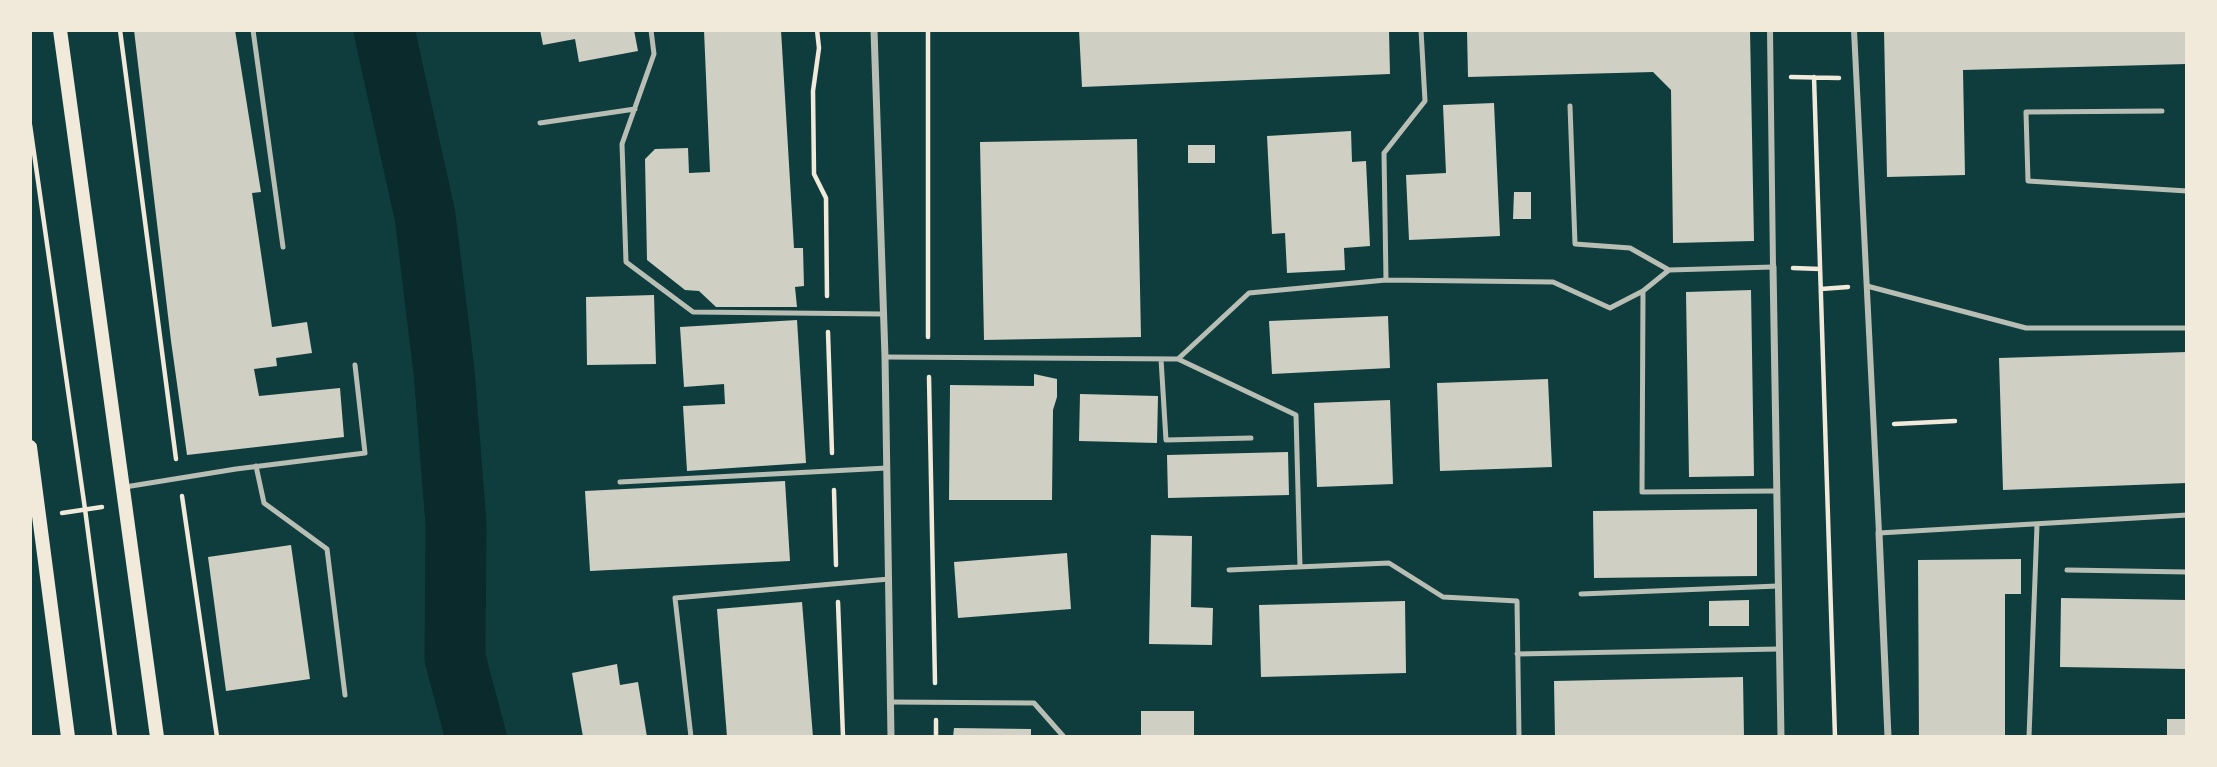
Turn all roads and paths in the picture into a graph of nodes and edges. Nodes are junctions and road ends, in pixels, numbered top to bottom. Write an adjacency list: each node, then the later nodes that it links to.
1 (60, 30): 43 (main road)
2 (121, 30): 41 (path)
3 (253, 30): 20 (lane)
4 (651, 30): 15 (lane)
5 (817, 30): 26 (path)
6 (874, 30): 27 (street)
7 (928, 30): 30 (path)
8 (1422, 30): 23 (lane)
9 (1770, 30): 11 (street)
10 (1854, 30): 13 (street)
11 (1770, 77): 12 (path); 21 (street)
12 (1814, 77): 13 (path); 72 (path)
13 (1855, 78): 24 (street)
14 (1570, 106): 22 (lane)
15 (635, 109): 17 (lane); 26 (lane)
16 (2162, 111): 19 (lane)
17 (540, 123)
18 (30, 125): 62 (path)
19 (2187, 191)
20 (283, 247)
21 (1773, 267): 22 (lane); 44 (street)
22 (1669, 270): 25 (lane)
23 (1386, 280): 25 (lane); 32 (lane)
24 (1867, 286): 28 (lane); 47 (street)
25 (1643, 291): 44 (lane)
26 (827, 313): 27 (lane); 40 (path)
27 (883, 314): 29 (street)
28 (2187, 328)
29 (885, 357): 30 (lane); 39 (street)
30 (928, 358): 31 (lane); 60 (path)
31 (1161, 359): 32 (lane); 36 (lane)
32 (1178, 359): 48 (lane)
33 (355, 365): 38 (lane)
34 (1955, 421): 35 (path)
35 (1886, 424)
36 (1251, 438)
37 (30, 447): 61 (main road)
38 (256, 466): 41 (lane); 58 (lane)
39 (887, 468): 40 (lane); 52 (street)
40 (833, 470): 42 (lane); 53 (path)
41 (178, 478): 43 (lane); 64 (path)
42 (620, 482)
43 (122, 487): 63 (main road)
44 (1776, 491): 54 (street)
45 (2187, 515): 46 (lane)
46 (2037, 525): 47 (lane); 74 (lane)
47 (1879, 533): 73 (street)
48 (1300, 567): 49 (lane); 57 (lane)
49 (1228, 570)
50 (2067, 570): 51 (lane)
51 (2187, 572)
52 (889, 579): 53 (lane); 59 (street)
53 (837, 583): 65 (lane); 66 (path)
54 (1779, 586): 55 (lane); 56 (street)
55 (1581, 594)
56 (1779, 649): 57 (lane); 71 (street)
57 (1517, 653): 70 (lane)
58 (345, 695)
59 (891, 702): 60 (lane); 67 (street)
60 (936, 703): 68 (path); 69 (lane)
61 (68, 737)
62 (115, 737)
63 (157, 737)
64 (217, 737)
65 (691, 737)
66 (843, 737)
67 (891, 737)
68 (936, 737)
69 (1064, 737)
70 (1519, 737)
71 (1781, 737)
72 (1835, 737)
73 (1888, 737)
74 (2029, 737)

